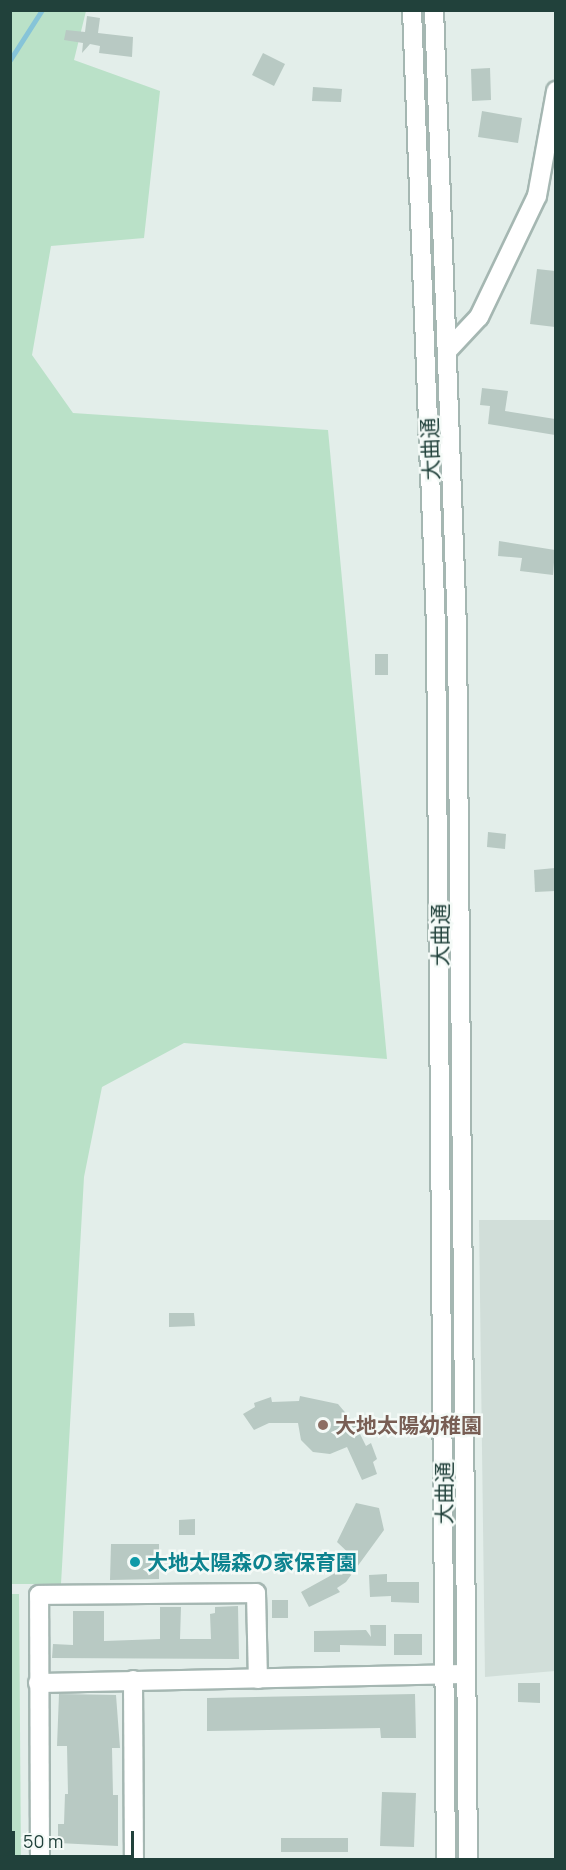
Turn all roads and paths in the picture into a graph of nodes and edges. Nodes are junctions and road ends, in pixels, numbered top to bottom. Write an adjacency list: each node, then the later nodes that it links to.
1 (412, 10): 6 (street, 大曲通)
2 (434, 10): 5 (street, 大曲通)
3 (555, 91): 4 (street)
4 (550, 150): 5 (street)
5 (448, 350): 7 (street, 大曲通)
6 (446, 1674): 7 (street); 8 (street); 13 (street, 大曲通)
7 (466, 1674): 14 (street, 大曲通)
8 (258, 1679): 9 (street); 10 (street)
9 (133, 1680): 10 (street); 12 (street)
10 (38, 1683): 11 (street)
11 (40, 1860)
12 (134, 1860)
13 (446, 1860)
14 (468, 1860)

